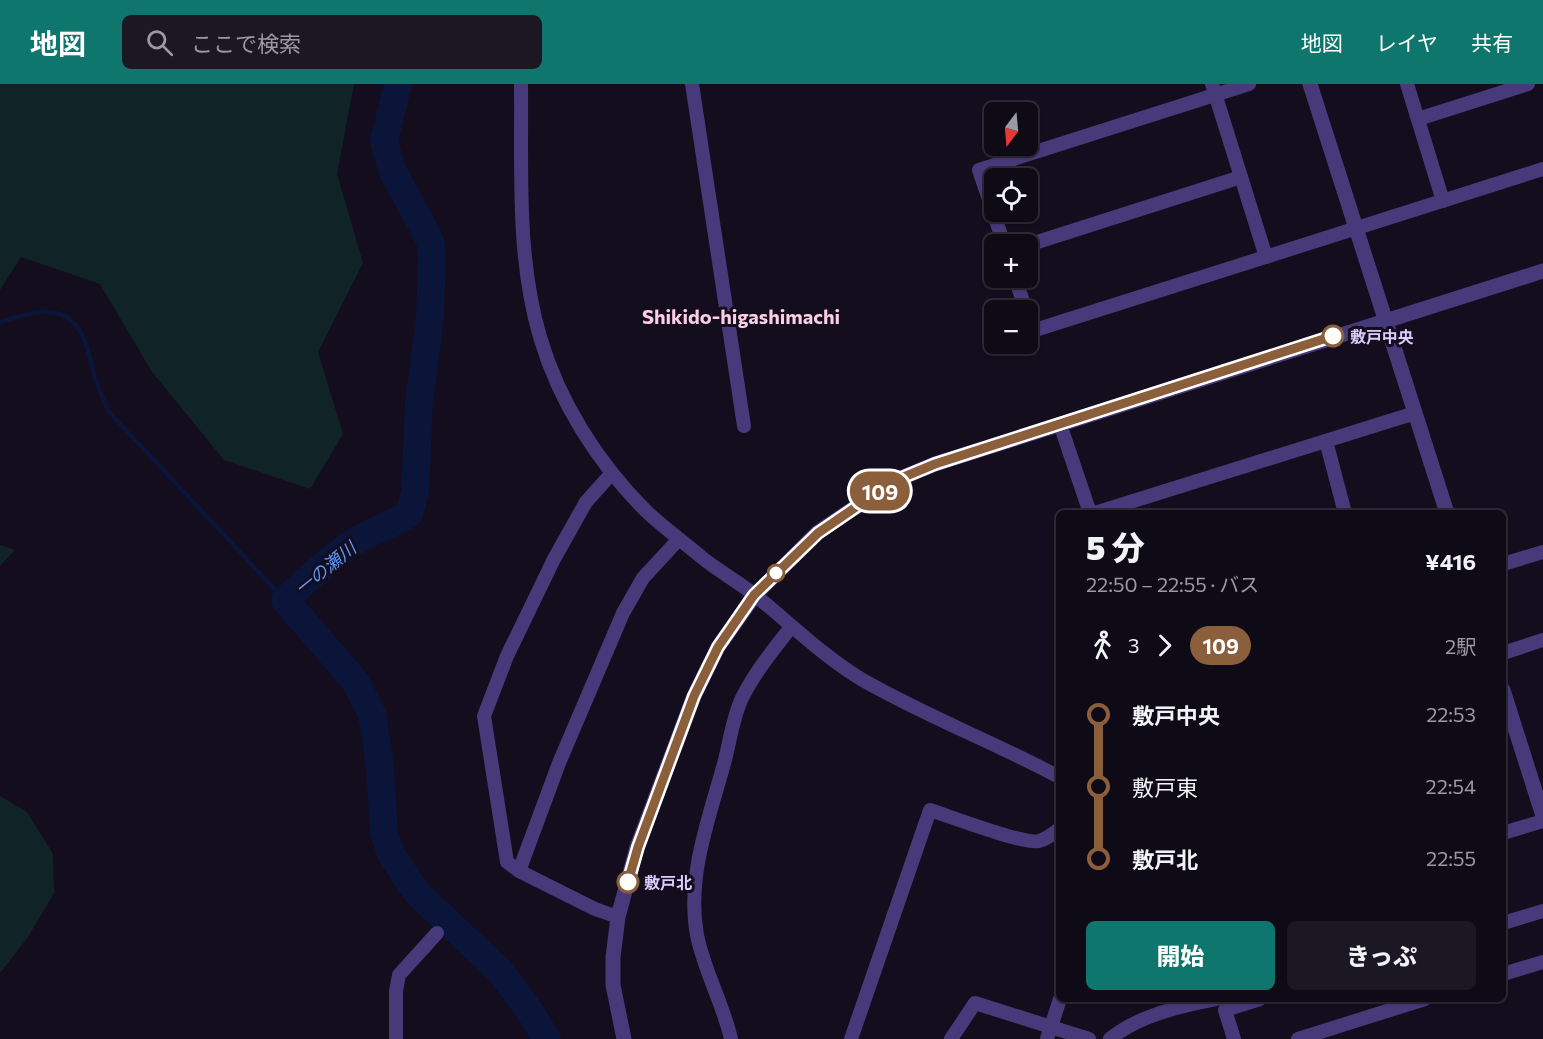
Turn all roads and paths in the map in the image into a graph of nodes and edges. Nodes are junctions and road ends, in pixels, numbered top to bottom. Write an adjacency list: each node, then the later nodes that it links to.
1 (520, 84): 23 (street)
2 (692, 84): 20 (street)
3 (1249, 84): 7 (street)
4 (1310, 84): 12 (street)
5 (1407, 84): 8 (street)
6 (1528, 84): 8 (street)
7 (1214, 89): 10 (street); 13 (street)
8 (1418, 119): 11 (street)
9 (1543, 169): 11 (street)
10 (1241, 177): 14 (street); 15 (street)
11 (1443, 201): 12 (street)
12 (1356, 228): 15 (street); 17 (street)
13 (1001, 234)
14 (1038, 242)
15 (1266, 257): 18 (street)
16 (1543, 270): 17 (street)
17 (1385, 320): 19 (street); 31 (street)
18 (1038, 329)
19 (1415, 413): 22 (street); 27 (street)
20 (744, 426)
21 (1063, 433): 24 (street)
22 (1326, 441): 25 (street); 26 (street)
23 (612, 473): 28 (street); 41 (street)
24 (1090, 510)
25 (1103, 510)
26 (1345, 510)
27 (1446, 510)
28 (679, 539): 31 (street); 41 (street)
29 (1543, 552): 30 (street)
30 (1506, 563)
31 (754, 595): 32 (street); 43 (street)
32 (791, 627): 36 (street); 55 (street)
33 (1543, 640): 34 (street)
34 (1506, 652)
35 (1506, 699): 37 (street)
36 (1056, 775)
37 (1543, 816)
38 (1543, 821): 40 (street)
39 (1056, 832): 56 (street)
40 (1506, 832)
41 (519, 871): 43 (street)
42 (1543, 911): 44 (street)
43 (618, 917): 54 (street)
44 (1506, 922)
45 (437, 933): 53 (street)
46 (1543, 962): 47 (street)
47 (1506, 973)
48 (1059, 1002): 52 (street)
49 (1200, 1002): 59 (street)
50 (1250, 1002): 60 (street)
51 (1415, 1002): 61 (street)
52 (1049, 1033): 57 (street); 58 (street)
53 (396, 1039)
54 (624, 1039)
55 (731, 1039)
56 (851, 1039)
57 (951, 1039)
58 (1089, 1039)
59 (1110, 1039)
60 (1234, 1039)
61 (1298, 1039)

